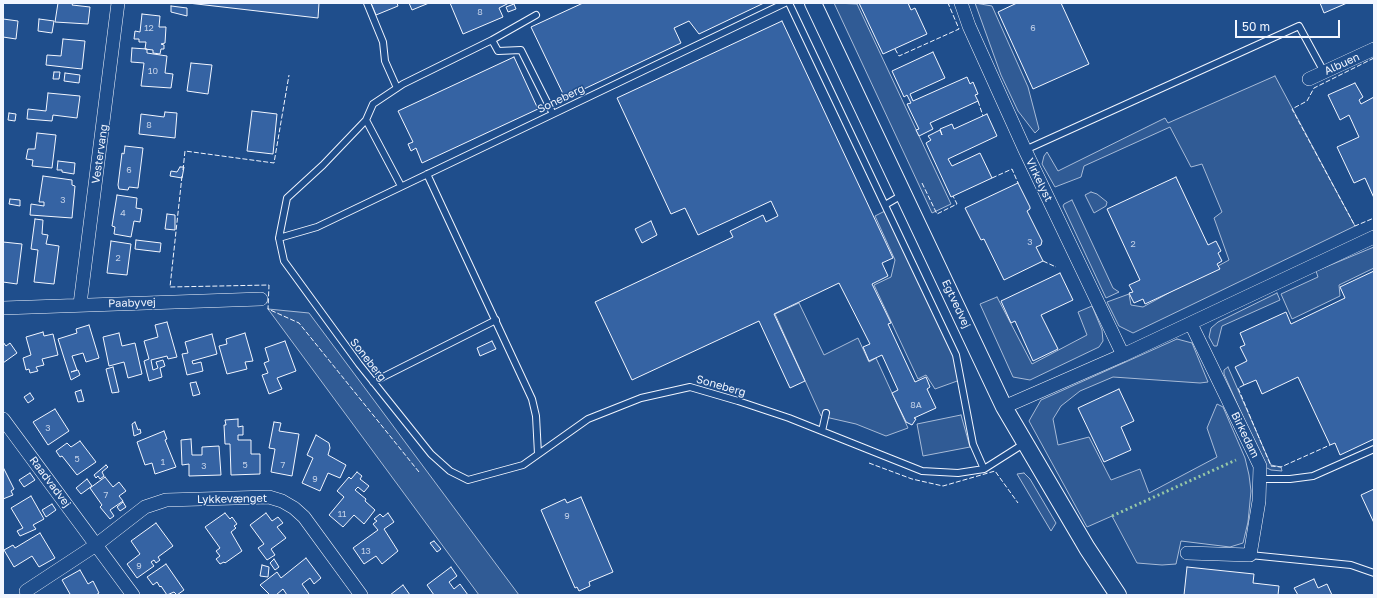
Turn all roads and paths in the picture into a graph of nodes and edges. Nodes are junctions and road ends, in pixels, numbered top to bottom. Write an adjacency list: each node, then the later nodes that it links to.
1 (118, 3): 23 (street, Vestervang)
2 (366, 3): 12 (lane)
3 (785, 3): 13 (lane, Soneberg)
4 (790, 3): 19 (lane)
5 (813, 3): 18 (street, Egtvedvej)
6 (961, 3): 15 (street, Virkelyst)
7 (536, 14): 8 (lane)
8 (492, 40): 12 (lane); 13 (lane)
9 (1374, 49): 10 (street, Albuen)
10 (1324, 72): 11 (street, Albuen); 15 (lane)
11 (1310, 79)
12 (397, 88): 14 (lane)
13 (553, 114): 16 (lane, Soneberg)
14 (366, 120): 17 (lane); 21 (lane)
15 (1025, 150): 27 (street, Virkelyst)
16 (427, 174): 17 (lane, Soneberg); 25 (lane)
17 (401, 186): 21 (lane, Soneberg)
18 (904, 195): 19 (lane); 29 (street, Egtvedvej)
19 (884, 205): 36 (lane)
20 (1374, 237): 26 (street)
21 (279, 238): 28 (lane, Soneberg)
22 (261, 299): 23 (street, Paabyvej)
23 (80, 304): 24 (street, Paabyvej)
24 (3, 308)
25 (496, 320): 28 (lane); 35 (lane)
26 (1191, 324): 27 (street); 37 (street, Birkedam)
27 (1124, 355): 29 (street)
28 (373, 382): 35 (lane, Soneberg)
29 (1004, 407): 33 (street, Egtvedvej)
30 (826, 413): 32 (lane)
31 (3, 419): 38 (street, Raadvadvej)
32 (822, 431): 35 (lane, Soneberg); 36 (lane, Soneberg)
33 (1025, 443): 36 (lane, Soneberg); 45 (street, Egtvedvej)
34 (1374, 449): 37 (lane)
35 (538, 454)
36 (984, 469)
37 (1260, 479): 40 (street, Birkedam)
38 (96, 545): 42 (street); 43 (street, Raadvadvej); 44 (street, Lykkevænget)
39 (1187, 553): 40 (street)
40 (1250, 555): 41 (lane)
41 (1374, 573)
42 (26, 591)
43 (133, 595)
44 (361, 595)
45 (1118, 595)

